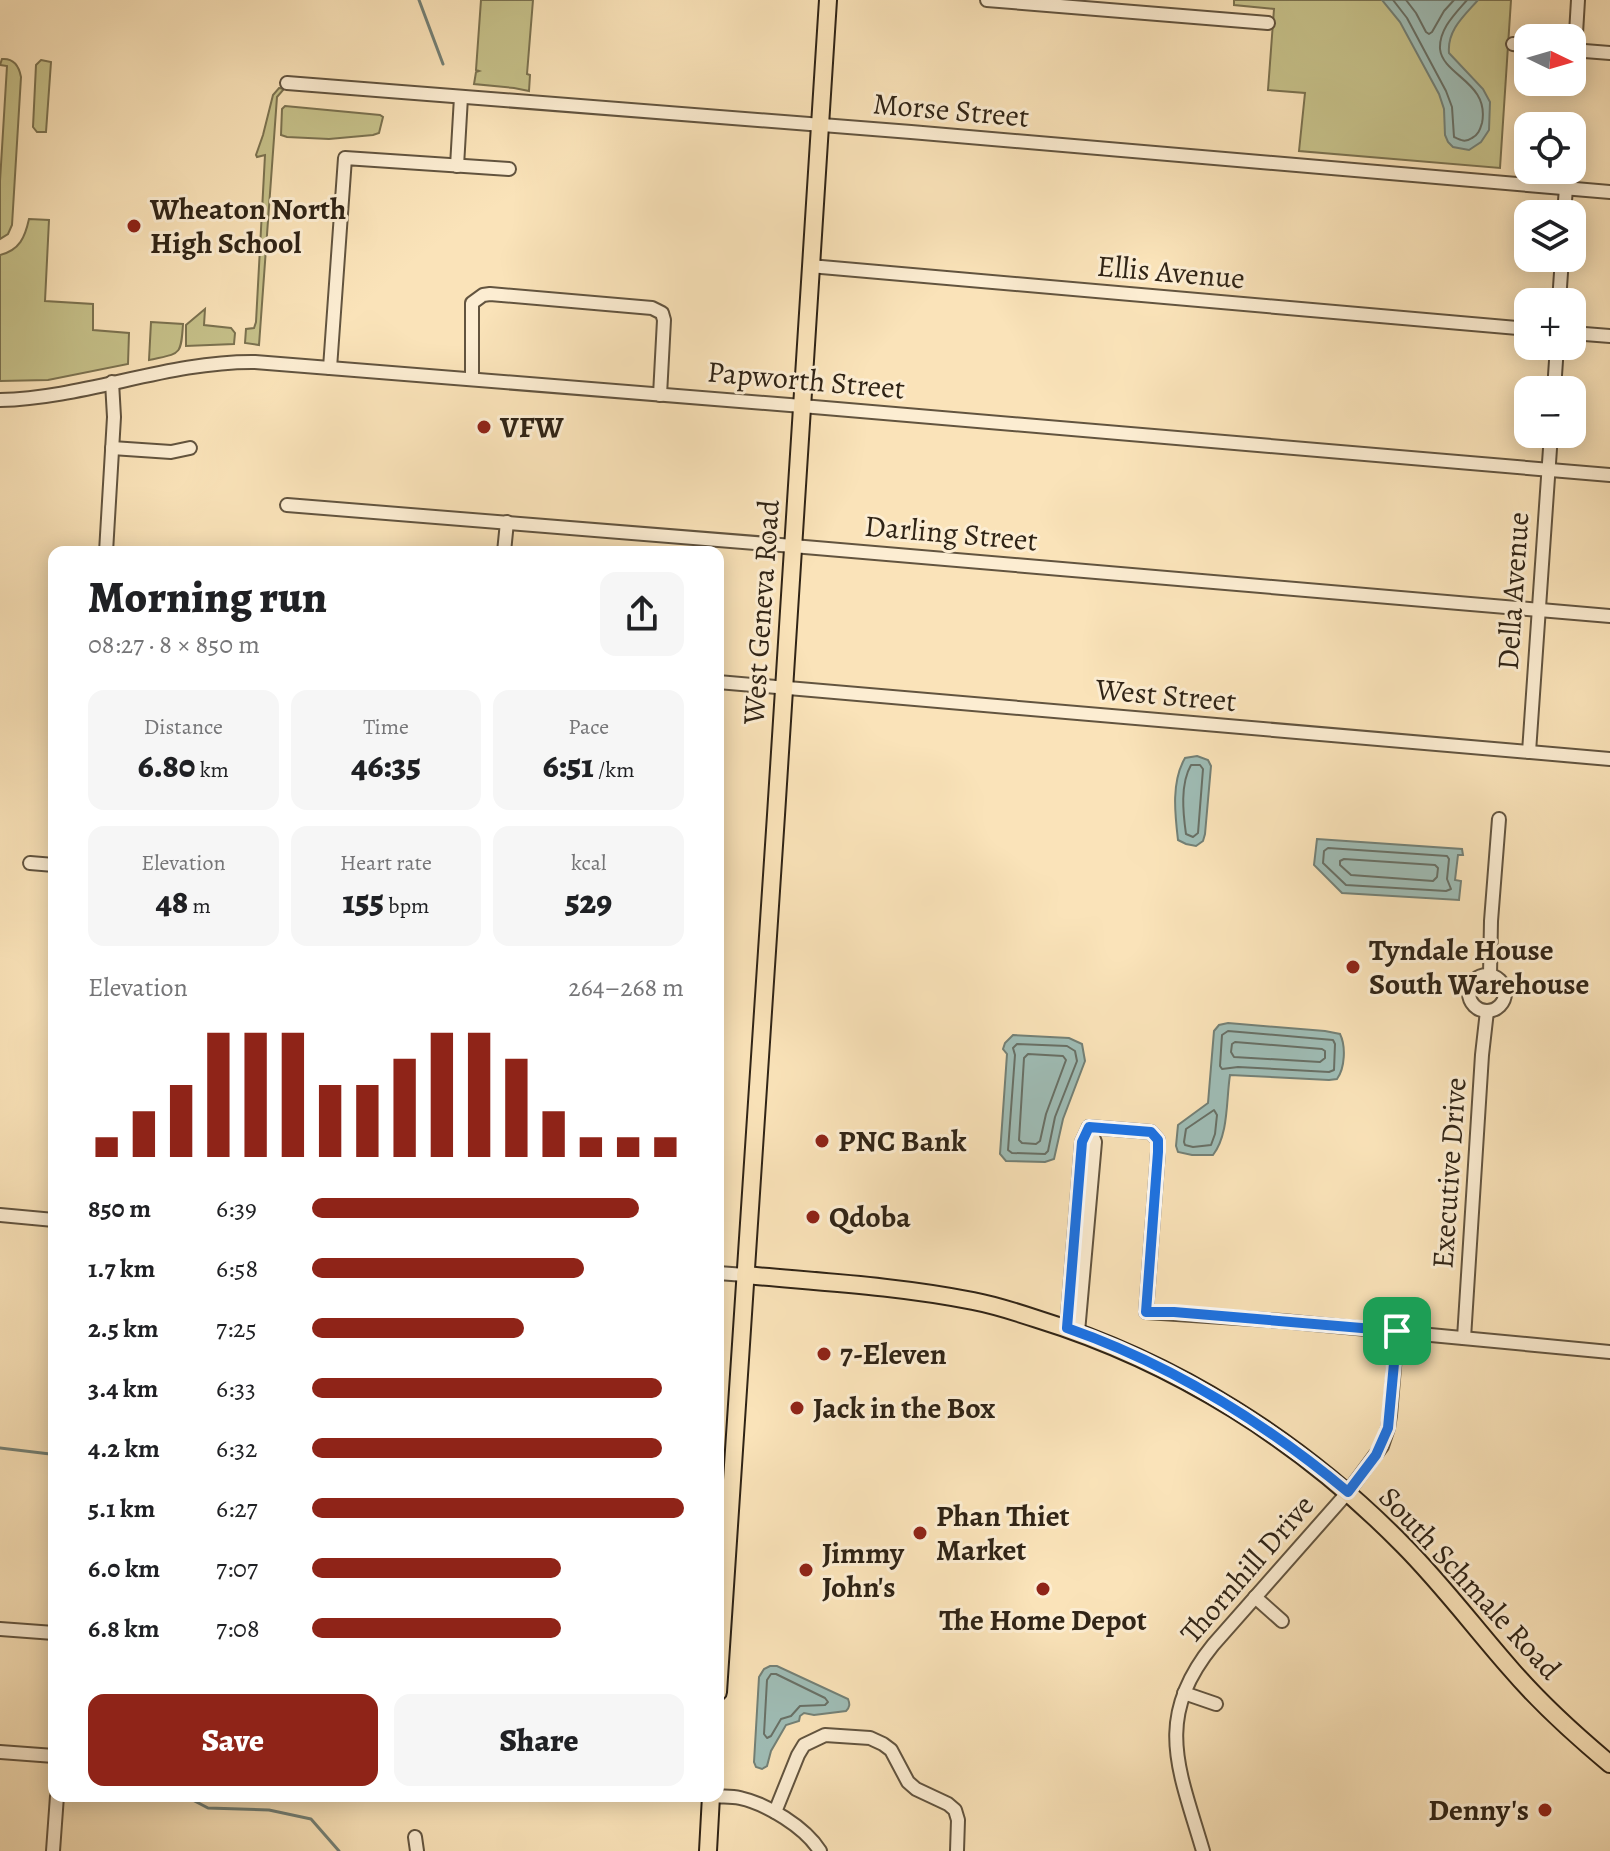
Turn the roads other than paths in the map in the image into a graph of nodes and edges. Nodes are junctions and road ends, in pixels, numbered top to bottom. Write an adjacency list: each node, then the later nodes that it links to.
1 (828, 0): 10 (main road, West Geneva Road)
2 (987, 0): 4 (street)
3 (1578, 0): 5 (street)
4 (1268, 23)
5 (1576, 24)
6 (1586, 51): 7 (street)
7 (1610, 53)
8 (287, 83): 9 (street, Morse Street)
9 (461, 97): 10 (street, Morse Street); 11 (street)
10 (819, 126): 13 (street, Morse Street); 16 (main road, West Geneva Road)
11 (457, 166): 12 (street); 20 (street)
12 (509, 169)
13 (1566, 188): 14 (street, Morse Street); 15 (street)
14 (1610, 192)
15 (1565, 200)
16 (810, 266): 17 (street, Ellis Avenue); 25 (main road, West Geneva Road)
17 (1514, 328)
18 (1586, 334): 19 (street)
19 (1610, 336)
20 (330, 368): 21 (street, Papworth Street); 22 (street, Papworth Street)
21 (472, 379): 23 (street, Papworth Street); 23 (street)
22 (112, 382): 24 (street, Papworth Street); 26 (street)
23 (660, 395): 25 (street, Papworth Street)
24 (0, 400)
25 (802, 406): 29 (street, Papworth Street); 35 (main road, West Geneva Road)
26 (112, 448): 27 (street); 33 (street)
27 (190, 448)
28 (1550, 448): 29 (street, Della Avenue)
29 (1548, 470): 30 (street, Papworth Street); 36 (street, Della Avenue)
30 (1610, 475)
31 (287, 505): 32 (street, Darling Street)
32 (507, 522): 34 (street); 35 (street, Darling Street)
33 (106, 546)
34 (505, 546)
35 (793, 546): 36 (street, Darling Street); 39 (main road, West Geneva Road)
36 (1537, 610): 37 (street, Darling Street); 40 (street, Della Avenue)
37 (1610, 616)
38 (724, 683): 39 (street, West Street)
39 (784, 689): 40 (street, West Street); 50 (main road, West Geneva Road)
40 (1529, 752): 41 (street, West Street)
41 (1610, 759)
42 (1499, 819): 45 (street, Executive Drive)
43 (30, 863): 44 (street)
44 (48, 864)
45 (1490, 975): 46 (street, Executive Drive); 46 (street)
46 (1487, 1011): 53 (street, Executive Drive)
47 (0, 1215): 48 (street)
48 (48, 1219)
49 (724, 1273): 50 (street)
50 (745, 1275): 51 (main road, South Schmale Road); 57 (main road, West Geneva Road)
51 (1072, 1330): 52 (street); 55 (main road, South Schmale Road)
52 (1397, 1331): 53 (street); 55 (street, Thornhill Drive)
53 (1464, 1338): 54 (street)
54 (1610, 1352)
55 (1348, 1492): 56 (street, Thornhill Drive); 65 (main road, South Schmale Road)
56 (1255, 1597): 58 (street); 61 (street, Thornhill Drive)
57 (724, 1599)
58 (1282, 1621)
59 (0, 1629): 60 (street)
60 (48, 1633)
61 (1184, 1693): 62 (street); 76 (street, Thornhill Drive)
62 (1216, 1704)
63 (0, 1752): 64 (street)
64 (48, 1756)
65 (1610, 1764)
66 (724, 1797): 69 (street)
67 (57, 1802): 71 (street)
68 (712, 1802): 73 (main road)
69 (775, 1812): 74 (street); 75 (street)
70 (415, 1837): 72 (street)
71 (53, 1851)
72 (417, 1851)
73 (708, 1851)
74 (820, 1851)
75 (957, 1851)
76 (1203, 1851)

